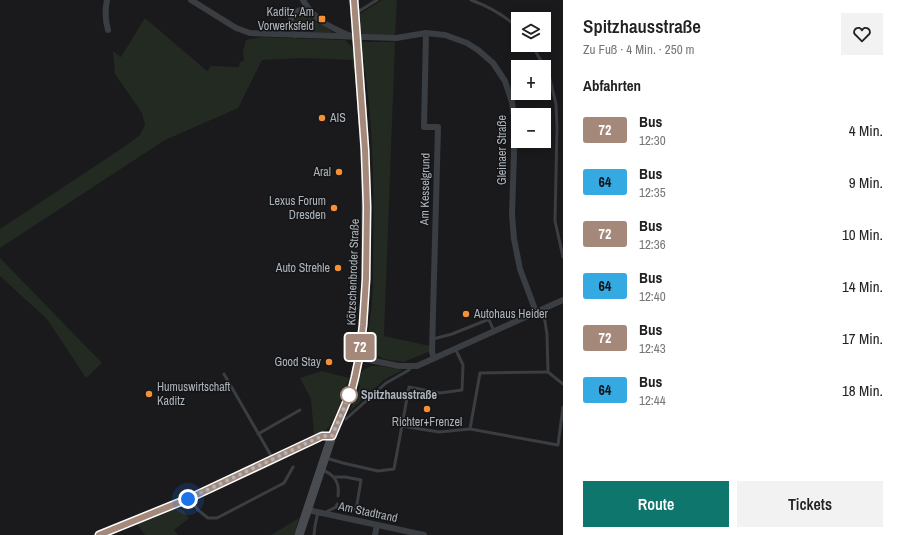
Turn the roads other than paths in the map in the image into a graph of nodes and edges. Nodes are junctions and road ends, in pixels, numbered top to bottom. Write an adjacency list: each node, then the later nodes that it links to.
1 (107, 0): 10 (street)
2 (191, 0): 12 (street, Gleinaer Straße)
3 (303, 0): 7 (street)
4 (354, 0): 8 (street, Kötzschenbroder Straße)
5 (378, 0): 8 (lane)
6 (471, 0): 9 (lane)
7 (308, 9): 12 (street); 13 (street)
8 (354, 14): 13 (street, Kötzschenbroder Straße)
9 (511, 23)
10 (108, 30)
11 (426, 33): 13 (street, Gleinaer Straße); 18 (street, Gleinaer Straße); 20 (street, Am Kesselgrund)
12 (295, 36): 13 (street, Gleinaer Straße)
13 (356, 38): 22 (street, Kötzschenbroder Straße)
14 (536, 52): 15 (lane)
15 (563, 257)
16 (563, 300): 17 (street)
17 (543, 309): 18 (street); 25 (lane)
18 (536, 312): 19 (street)
19 (494, 331): 20 (lane); 21 (street)
20 (433, 339): 23 (street, Am Kesselgrund)
21 (456, 348): 23 (street); 31 (lane)
22 (359, 358): 24 (street); 34 (street, Kötzschenbroder Straße)
23 (434, 358): 24 (street)
24 (410, 367): 30 (lane)
25 (548, 372): 27 (lane); 32 (lane)
26 (224, 374): 33 (lane)
27 (563, 384)
28 (563, 407): 32 (lane)
29 (300, 410): 33 (lane)
30 (346, 419)
31 (402, 426): 32 (lane); 35 (lane)
32 (470, 428)
33 (258, 434): 36 (lane)
34 (332, 436): 35 (street, Kötzschenbroder Straße); 36 (street)
35 (325, 458): 38 (street, Kötzschenbroder Straße)
36 (273, 460): 41 (street)
37 (293, 466): 41 (lane)
38 (321, 470): 39 (lane); 42 (street, Kötzschenbroder Straße)
39 (334, 477): 40 (lane); 44 (lane)
40 (338, 496)
41 (190, 498): 46 (street)
42 (308, 510): 43 (street, Am Stadtrand); 48 (street, Kötzschenbroder Straße)
43 (318, 512): 44 (street, Am Stadtrand); 49 (lane)
44 (327, 514): 45 (street, Am Stadtrand)
45 (377, 525): 50 (street); 51 (street, Am Stadtrand)
46 (109, 533): 47 (street)
47 (99, 535)
48 (299, 535)
49 (314, 535)
50 (375, 535)
51 (424, 535)

